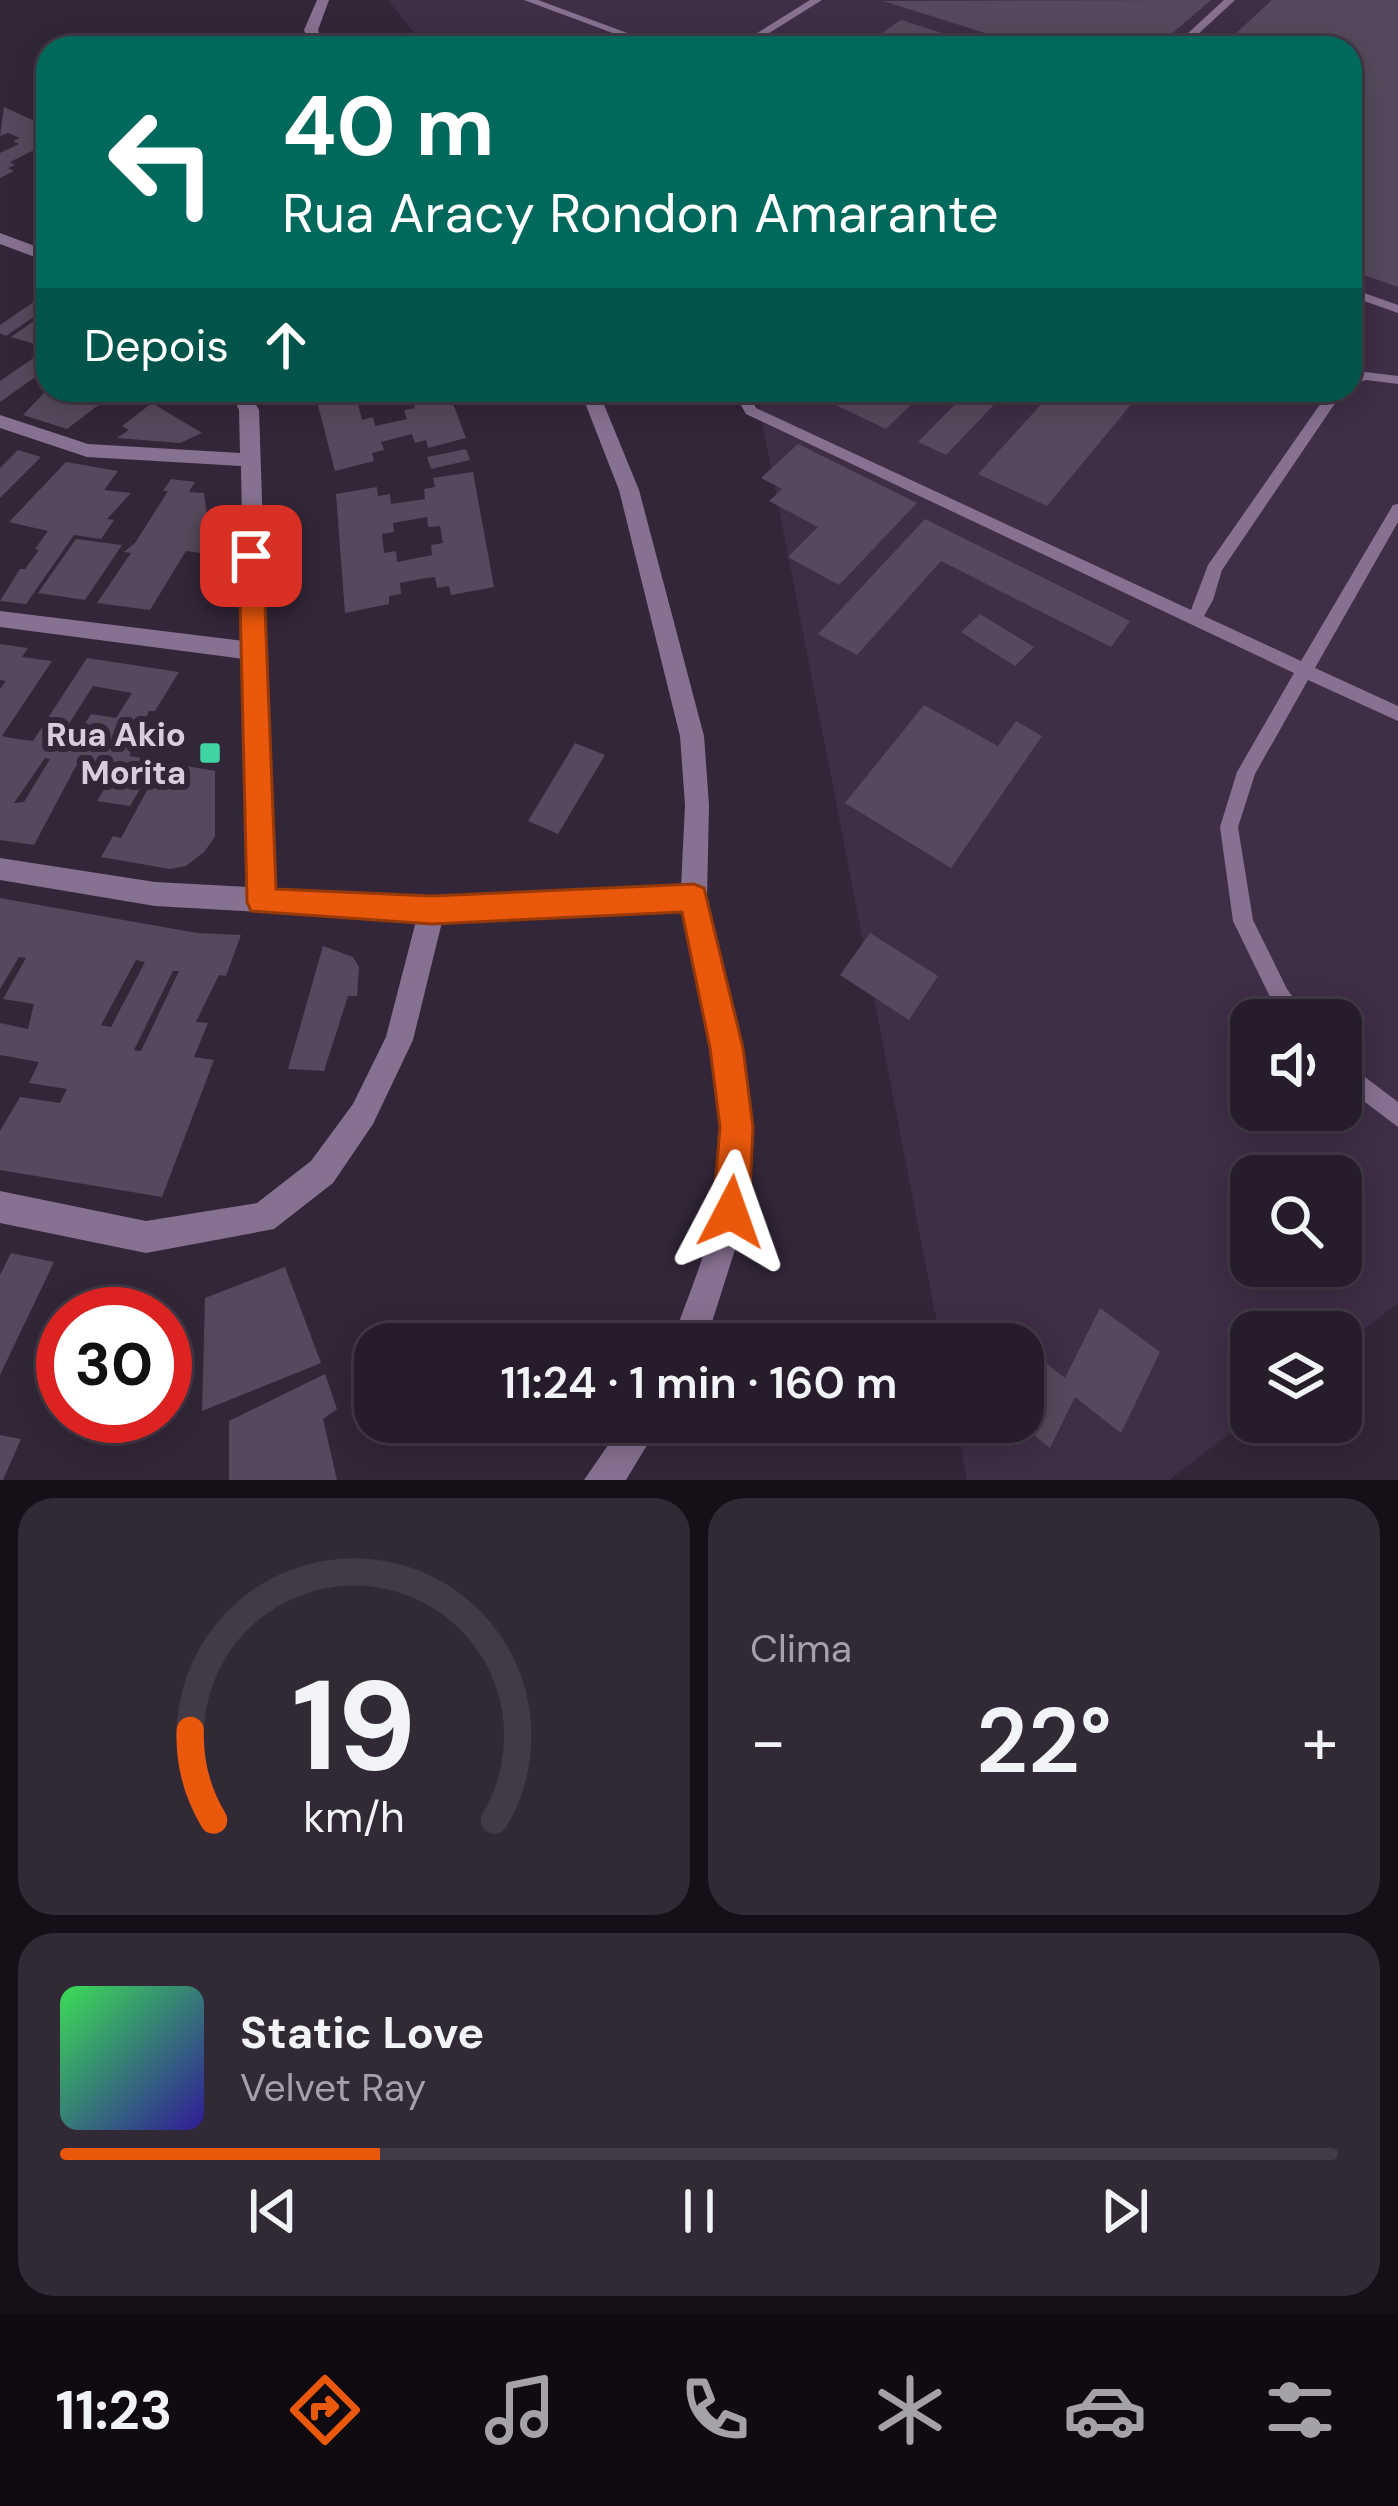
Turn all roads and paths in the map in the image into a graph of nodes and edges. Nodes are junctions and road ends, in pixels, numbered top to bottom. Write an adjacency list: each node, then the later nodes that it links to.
1 (323, 0): 5 (street)
2 (529, 0): 6 (lane)
3 (817, 0): 7 (lane)
4 (1230, 0): 8 (lane)
5 (313, 36)
6 (630, 36)
7 (758, 36)
8 (1190, 36)
9 (0, 238): 10 (street)
10 (36, 252)
11 (1362, 296): 12 (lane)
12 (1398, 309)
13 (1362, 377): 14 (lane)
14 (1398, 380)
15 (245, 402): 20 (street)
16 (594, 402): 28 (street)
17 (746, 402): 23 (lane)
18 (1328, 402): 23 (lane)
19 (0, 421): 20 (street)
20 (249, 460): 24 (street)
21 (1398, 509): 25 (lane)
22 (0, 619): 24 (street)
23 (1194, 619): 25 (lane)
24 (254, 651): 29 (street)
25 (1308, 673): 26 (lane); 31 (lane)
26 (1398, 715)
27 (0, 869): 29 (street)
28 (694, 898): 30 (street); 35 (street)
29 (262, 902): 30 (street)
30 (432, 910): 34 (street)
31 (1282, 999)
32 (1362, 1087): 33 (lane)
33 (1398, 1116)
34 (0, 1207)
35 (695, 1323)
36 (631, 1443): 37 (street)
37 (602, 1480)

